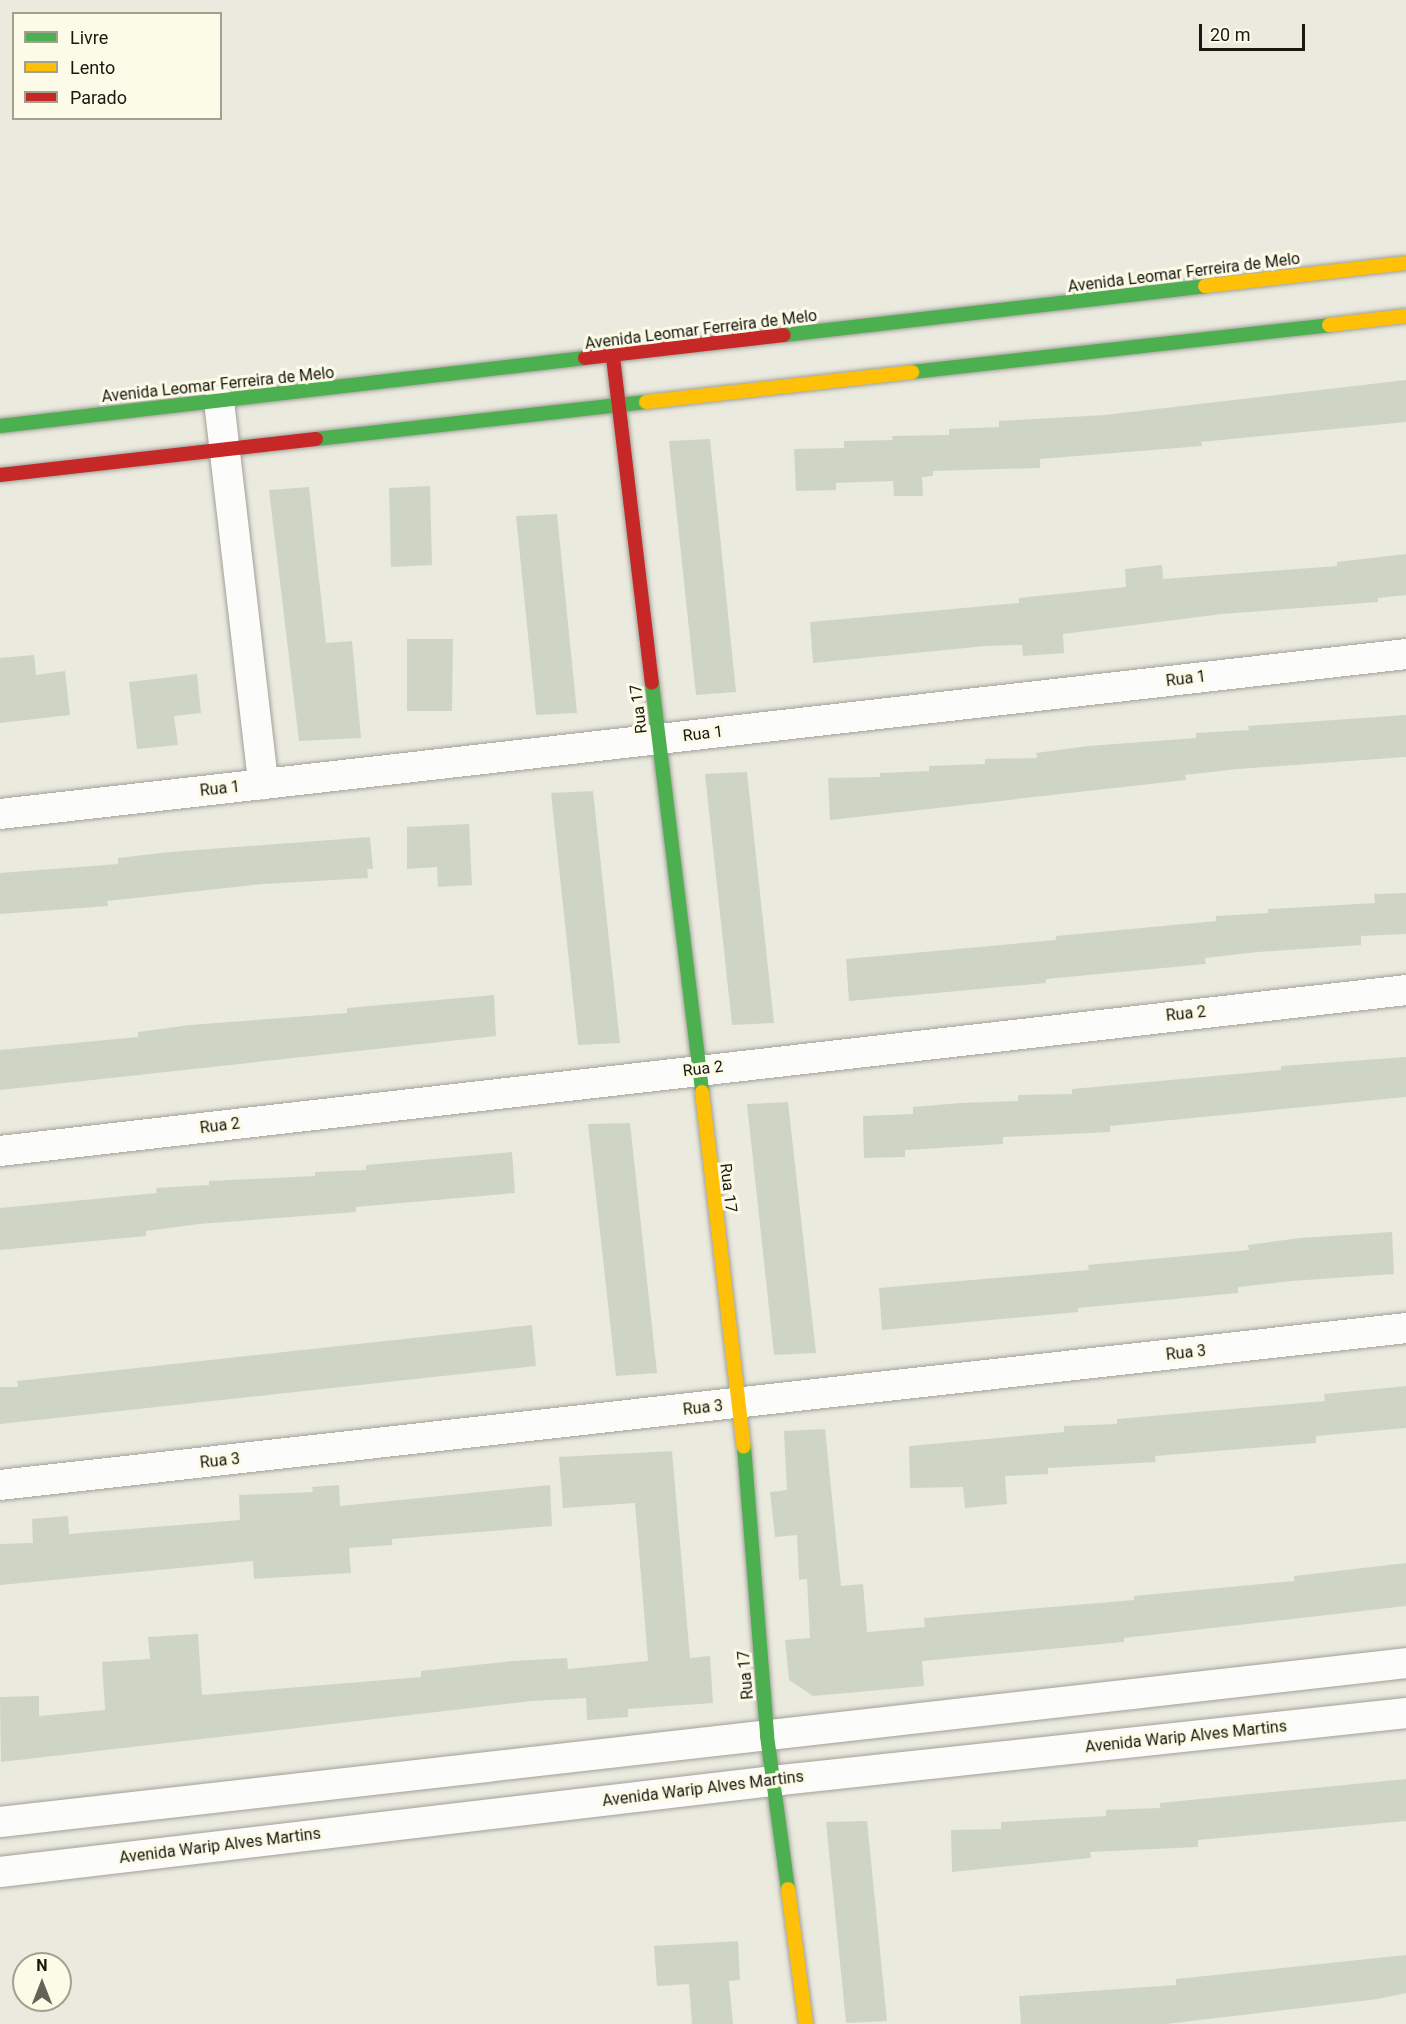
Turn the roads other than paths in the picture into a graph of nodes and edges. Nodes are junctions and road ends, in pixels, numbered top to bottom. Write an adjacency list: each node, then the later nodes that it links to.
1 (1406, 263): 3 (street, Avenida Leomar Ferreira de Melo)
2 (1406, 316): 5 (street)
3 (613, 357): 4 (street, Avenida Leomar Ferreira de Melo); 5 (street, Rua 17)
4 (219, 401): 6 (street, Avenida Leomar Ferreira de Melo); 7 (street)
5 (620, 407): 7 (street); 10 (street, Rua 17)
6 (0, 426)
7 (223, 448): 8 (street); 11 (street)
8 (0, 475)
9 (1406, 654): 10 (street, Rua 1)
10 (660, 740): 11 (street, Rua 1); 14 (street, Rua 17)
11 (264, 784): 12 (street, Rua 1)
12 (0, 814)
13 (1406, 990): 14 (street, Rua 2)
14 (696, 1069): 15 (street, Rua 2); 17 (street, Rua 17)
15 (0, 1152)
16 (1406, 1328): 17 (street, Rua 3)
17 (740, 1404): 18 (street, Rua 3); 21 (street, Rua 17)
18 (0, 1485)
19 (1406, 1663): 21 (street)
20 (1406, 1713): 22 (street, Avenida Warip Alves Martins)
21 (767, 1736): 22 (street, Rua 17); 23 (street)
22 (772, 1781): 24 (street, Avenida Warip Alves Martins); 25 (street, Rua 17)
23 (0, 1822)
24 (0, 1872)
25 (806, 2024)

